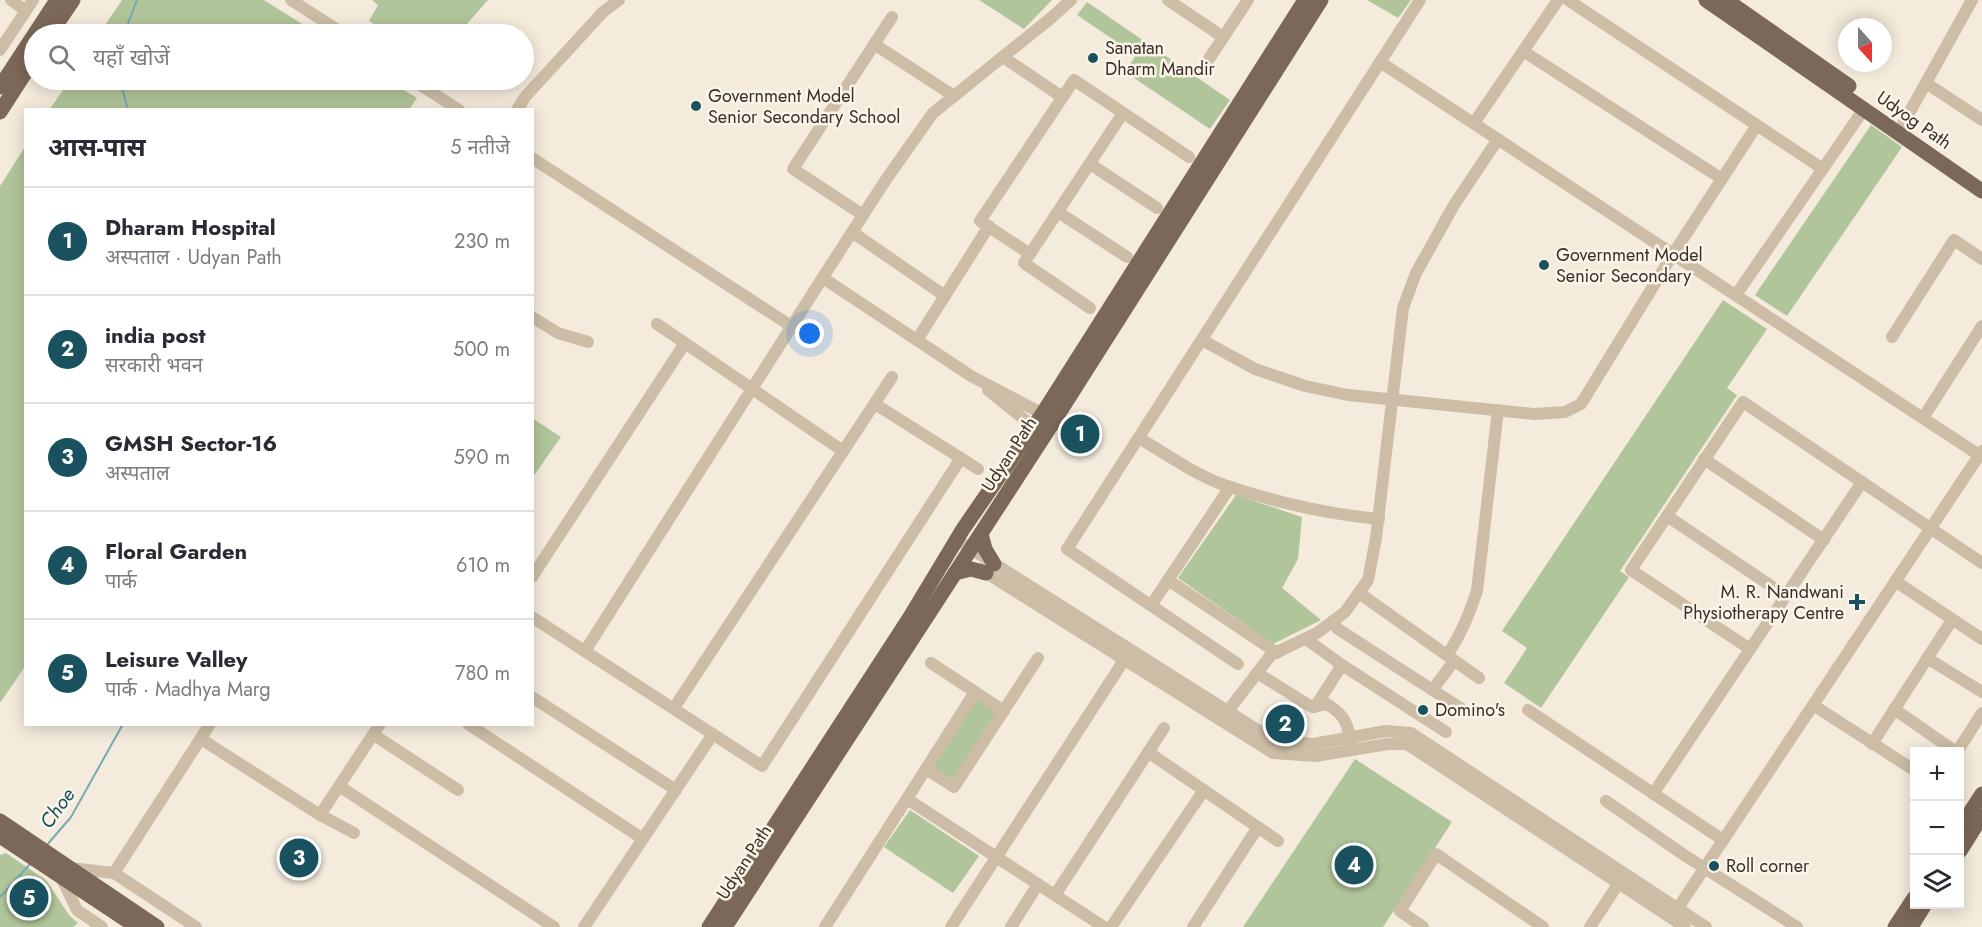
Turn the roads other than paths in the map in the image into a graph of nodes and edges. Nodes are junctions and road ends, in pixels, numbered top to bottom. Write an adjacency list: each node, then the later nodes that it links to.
1 (11, 0): 19 (street)
2 (33, 0): 19 (street)
3 (57, 0): 21 (main road)
4 (72, 0): 22 (main road)
5 (291, 0): 23 (street)
6 (619, 0): 35 (street)
7 (1071, 0): 29 (street)
8 (1168, 0): 18 (street)
9 (1248, 0): 24 (street)
10 (1305, 0): 85 (main road, Udyan Path)
11 (1321, 0): 85 (main road, Udyan Path)
12 (1420, 0): 30 (street)
13 (1558, 0): 28 (street)
14 (1568, 0): 48 (street)
15 (1706, 0): 42 (main road, Udyog Path)
16 (1726, 0): 47 (main road, Udyog Path)
17 (1972, 0): 33 (street)
18 (1185, 5): 24 (street)
19 (26, 11): 26 (street)
20 (892, 17): 25 (street)
21 (41, 24)
22 (56, 24)
23 (328, 24)
24 (1223, 37): 31 (street)
25 (874, 44): 38 (street); 59 (street)
26 (0, 50)
27 (24, 50): 34 (main road)
28 (1523, 51): 46 (street); 54 (street)
29 (1003, 57): 38 (street); 39 (street)
30 (1380, 62): 46 (street); 76 (street)
31 (1201, 71)
32 (24, 75): 43 (main road)
33 (1926, 83): 45 (street); 47 (street)
34 (0, 87)
35 (534, 87)
36 (428, 90): 40 (street)
37 (531, 90): 41 (street)
38 (954, 96): 59 (street)
39 (1062, 97): 44 (street); 60 (street)
40 (456, 108)
41 (518, 108)
42 (1864, 109): 53 (street); 56 (main road, Udyog Path)
43 (0, 112)
44 (1123, 113): 50 (street); 52 (street)
45 (1982, 120)
46 (1474, 123): 49 (street)
47 (1903, 124): 55 (main road, Udyog Path)
48 (1757, 125): 53 (street); 54 (street)
49 (1498, 139): 63 (street); 82 (street)
50 (1189, 157)
51 (534, 159): 72 (street)
52 (1090, 164): 57 (street); 58 (street)
53 (1823, 169): 67 (street)
54 (1722, 179): 63 (street)
55 (1982, 179)
56 (1982, 191)
57 (1157, 208)
58 (1058, 212): 62 (street); 64 (street)
59 (864, 215): 61 (street)
60 (989, 226): 62 (street); 68 (street)
61 (852, 232): 66 (street); 68 (street)
62 (1030, 254): 69 (street)
63 (1673, 254): 67 (street); 84 (street)
64 (1127, 257)
65 (1982, 259): 74 (street)
66 (823, 278): 72 (street); 75 (street)
67 (1736, 295): 86 (street)
68 (945, 296): 75 (street)
69 (1090, 308)
70 (534, 317): 77 (street)
71 (657, 324): 78 (street)
72 (791, 326): 81 (street)
73 (1982, 326): 86 (street)
74 (1892, 337)
75 (918, 340): 79 (street)
76 (1202, 340): 82 (street); 88 (street)
77 (588, 342)
78 (684, 343): 81 (street); 106 (street)
79 (971, 376): 85 (street); 87 (street)
80 (892, 377): 83 (street)
81 (752, 388): 89 (street); 118 (street)
82 (1393, 398): 84 (street); 97 (street)
83 (875, 404): 89 (street); 91 (street)
84 (1498, 410): 122 (street)
85 (1048, 417): 87 (main road, Udyan Path)
86 (1923, 418): 90 (street)
87 (1039, 432): 99 (main road, Udyan Path); 101 (main road, Udyan Path)
88 (1139, 438): 95 (street); 111 (street)
89 (843, 451): 135 (street)
90 (1981, 453): 98 (street)
91 (961, 458): 93 (street); 147 (street)
92 (1704, 459): 94 (street); 96 (street); 100 (street)
93 (978, 469)
94 (1862, 482): 98 (street); 100 (street)
95 (1230, 487): 97 (street); 107 (street)
96 (1667, 516): 110 (street); 117 (street)
97 (1379, 519): 109 (street)
98 (1930, 528): 103 (street); 108 (street)
99 (981, 534): 102 (main road, Udyan Path); 104 (main road)
100 (1824, 540): 110 (street)
101 (953, 545): 102 (street); 194 (main road, Udyan Path)
102 (967, 554): 104 (street); 105 (main road, Udyan Path)
103 (1982, 563)
104 (990, 568): 105 (main road); 120 (street)
105 (955, 573): 195 (main road, Udyan Path)
106 (534, 574)
107 (1168, 580): 111 (street); 119 (street)
108 (1895, 581): 113 (street); 133 (street)
109 (1359, 593): 114 (street); 122 (street)
110 (1786, 596): 117 (street)
111 (1152, 604): 125 (street)
112 (534, 618): 118 (street)
113 (1952, 620): 116 (street); 123 (street)
114 (1332, 622): 115 (street); 129 (street)
115 (1305, 639): 119 (street); 126 (street)
116 (1982, 639)
117 (1750, 649): 160 (street)
118 (585, 651): 135 (street)
119 (1277, 652): 127 (street)
120 (1128, 655): 141 (street); 176 (street)
121 (1038, 658): 139 (street)
122 (1450, 658): 128 (street); 129 (street)
123 (1928, 658): 131 (street); 137 (street)
124 (931, 663): 130 (street)
125 (1238, 663)
126 (1342, 665): 134 (street); 146 (street)
127 (1257, 673): 134 (street); 141 (street)
128 (1479, 678)
129 (1433, 689): 136 (street)
130 (975, 692): 139 (street); 155 (street)
131 (1982, 692)
132 (534, 698): 158 (street)
133 (1813, 705): 150 (street); 172 (street)
134 (1315, 707): 149 (street)
135 (674, 708): 147 (street)
136 (1462, 709)
137 (1894, 709): 150 (street); 151 (street)
138 (1528, 710): 160 (street)
139 (1004, 711): 155 (street)
140 (1982, 713): 152 (street)
141 (1225, 716): 149 (street)
142 (209, 726): 148 (street)
143 (471, 726): 171 (street)
144 (1164, 728): 153 (street)
145 (377, 730): 156 (street); 157 (street)
146 (1446, 732)
147 (713, 734): 158 (street)
148 (201, 739): 164 (street); 179 (street)
149 (1351, 744): 180 (street)
150 (1872, 744): 154 (street)
151 (1950, 747)
152 (1960, 747)
153 (1148, 752): 159 (street); 182 (street)
154 (1910, 768)
155 (926, 769): 162 (street)
156 (339, 786): 164 (street); 192 (street)
157 (458, 790)
158 (676, 790): 171 (street)
159 (1203, 790): 168 (street); 200 (street)
160 (1653, 794): 172 (street)
161 (1982, 794): 167 (main road)
162 (907, 799): 176 (street); 196 (street)
163 (1606, 801): 177 (street)
164 (320, 815): 169 (street)
165 (1982, 816): 174 (main road)
166 (0, 821): 175 (main road)
167 (1964, 821)
168 (1258, 827): 173 (street); 201 (street)
169 (354, 833)
170 (2, 838): 175 (main road)
171 (643, 839): 193 (street)
172 (1723, 840): 177 (street)
173 (1278, 841)
174 (1964, 843)
175 (26, 846): 178 (main road)
176 (996, 857): 181 (street); 197 (street)
177 (1704, 868): 185 (street); 206 (street)
178 (61, 870): 179 (street); 187 (street); 189 (main road); 190 (main road)
179 (114, 873): 191 (street)
180 (1622, 879): 185 (street); 203 (street)
181 (1038, 884): 182 (street); 198 (street)
182 (1055, 895): 186 (street)
183 (1910, 904): 207 (main road)
184 (1922, 909): 208 (main road)
185 (1675, 913): 204 (street); 205 (street)
186 (1087, 922): 199 (street)
187 (93, 925)
188 (1414, 925): 202 (street)
189 (136, 927)
190 (157, 927)
191 (196, 927)
192 (554, 927)
193 (584, 927)
194 (709, 927)
195 (725, 927)
196 (825, 927)
197 (951, 927)
198 (1011, 927)
199 (1104, 927)
200 (1111, 927)
201 (1193, 927)
202 (1543, 927)
203 (1590, 927)
204 (1685, 927)
205 (1706, 927)
206 (1797, 927)
207 (1895, 927)
208 (1911, 927)

